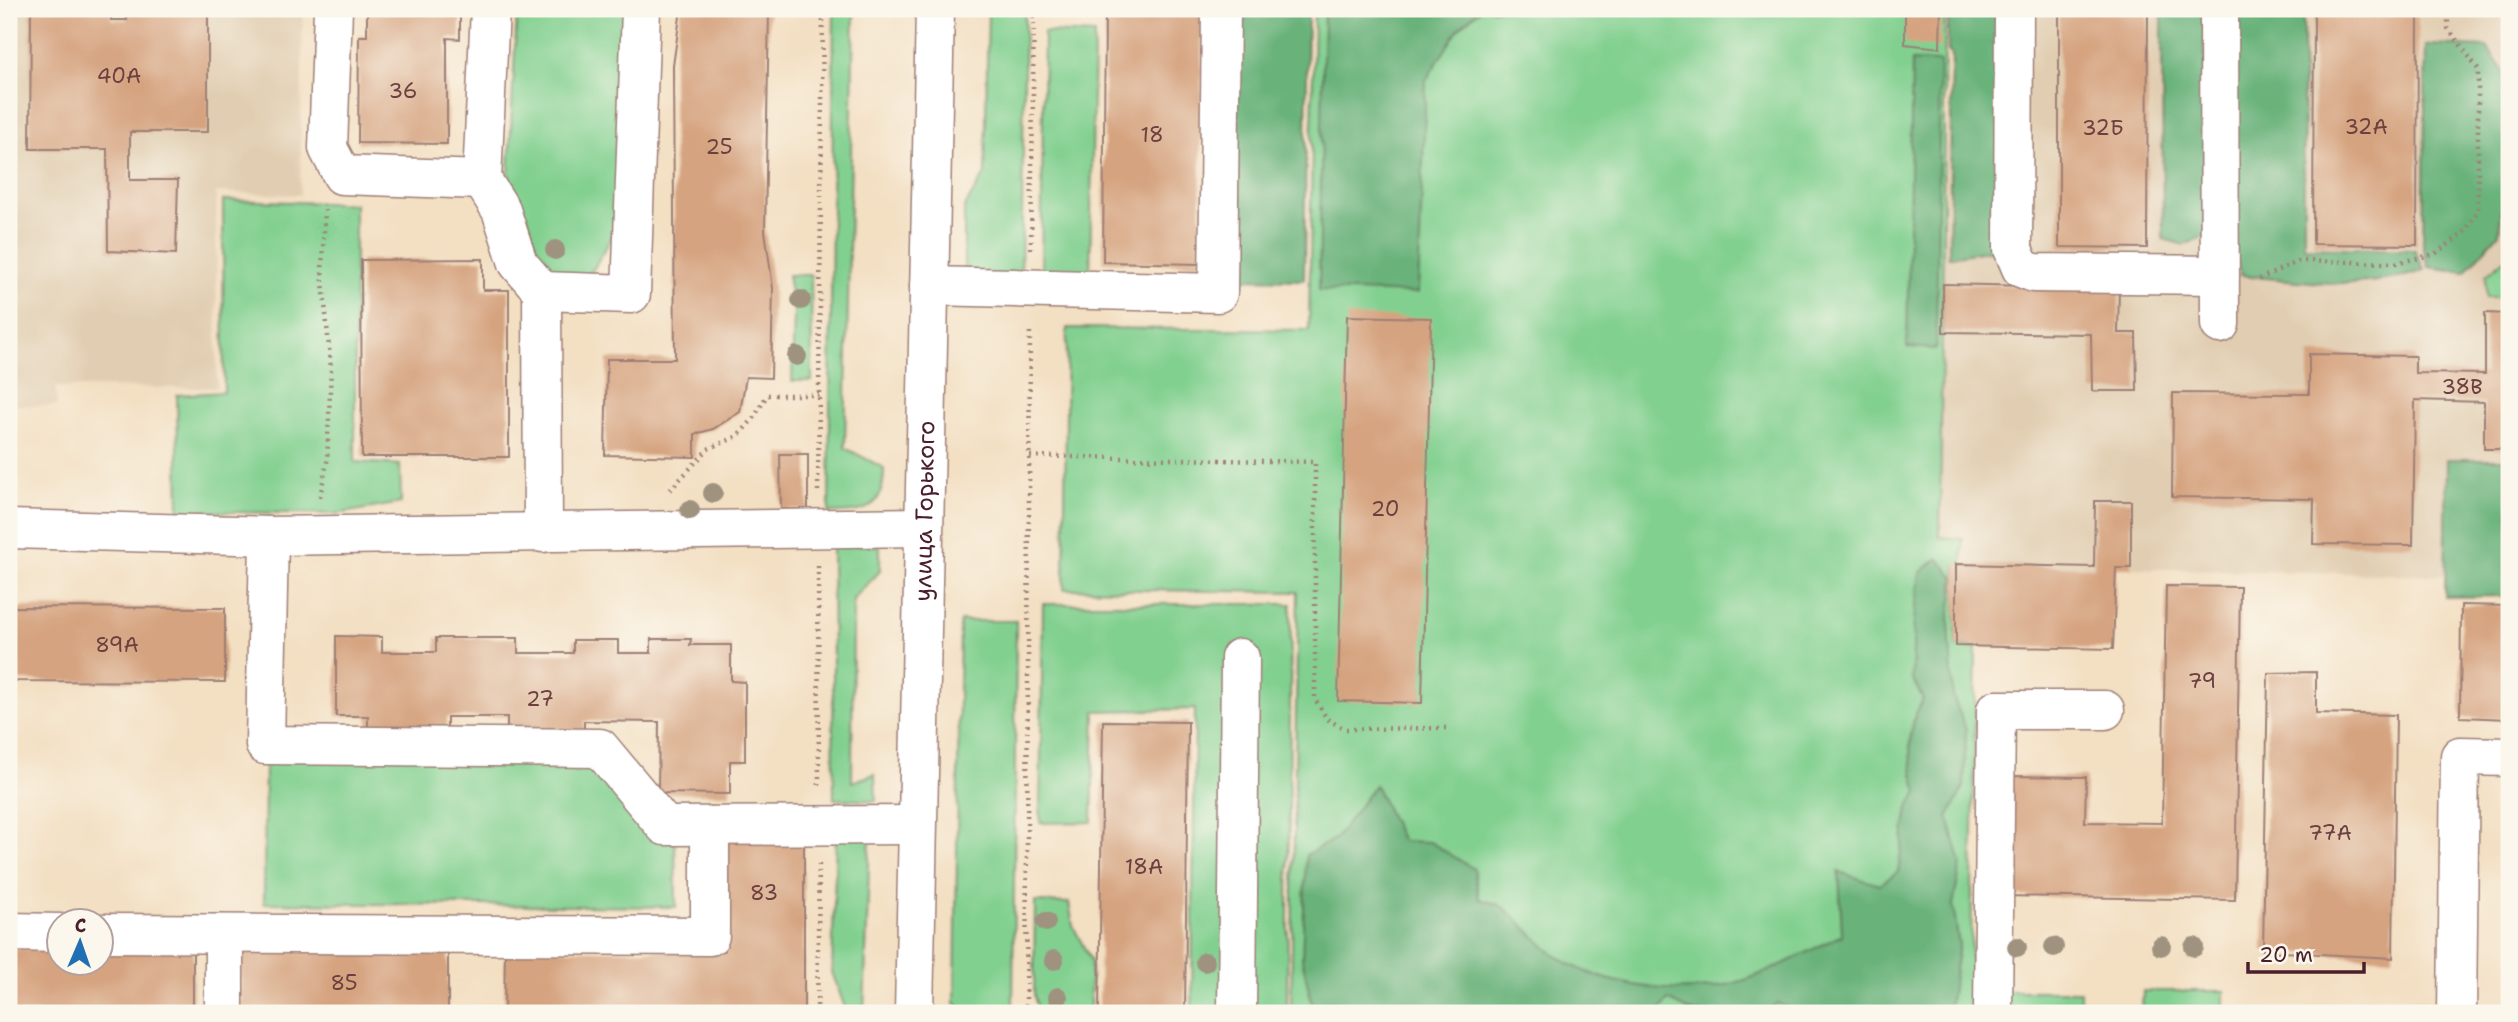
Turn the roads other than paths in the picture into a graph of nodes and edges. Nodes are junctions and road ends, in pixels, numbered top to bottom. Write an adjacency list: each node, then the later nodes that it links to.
1 (333, 9): 8 (street)
2 (490, 9): 8 (street)
3 (641, 9): 10 (street)
4 (935, 9): 9 (street, улица Горького)
5 (1221, 9): 9 (street)
6 (2014, 9): 7 (street)
7 (2220, 9)
8 (482, 180): 10 (street)
9 (929, 286): 11 (street, улица Горького)
10 (542, 291): 13 (street)
11 (923, 527): 13 (street); 18 (street, улица Горького)
12 (9, 529): 14 (street)
13 (543, 533): 14 (street)
14 (269, 536): 19 (street)
15 (1240, 658): 26 (street)
16 (2105, 710): 27 (street)
17 (2509, 757): 28 (street)
18 (917, 825): 19 (street); 25 (street, улица Горького)
19 (710, 826): 23 (street)
20 (9, 932): 21 (street)
21 (46, 933)
22 (116, 933): 23 (street)
23 (225, 934): 24 (street)
24 (224, 1013)
25 (914, 1013)
26 (1237, 1013)
27 (1993, 1013)
28 (2457, 1013)

